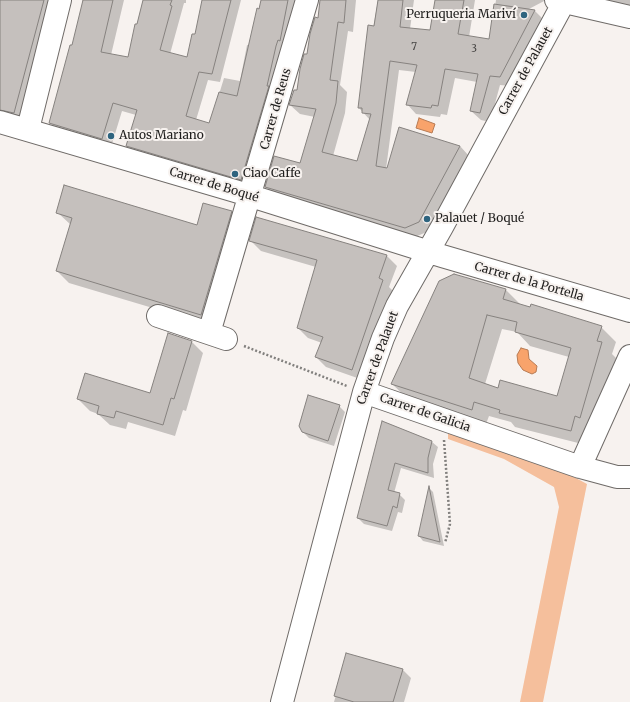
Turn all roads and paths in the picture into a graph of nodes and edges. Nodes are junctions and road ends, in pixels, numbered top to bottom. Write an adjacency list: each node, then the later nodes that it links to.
1 (60, 0): 6 (street)
2 (308, 0): 7 (street, Carrer de Reus)
3 (562, 0): 4 (street); 8 (street, Carrer de Palauet)
4 (630, 17)
5 (0, 122): 6 (street, Carrer de Boqué)
6 (28, 130): 7 (street, Carrer de Boqué)
7 (250, 196): 8 (street, Carrer de Boqué); 11 (street, Carrer de Reus)
8 (427, 251): 9 (street, Carrer de la Portella); 13 (street, Carrer de Palauet)
9 (630, 311)
10 (158, 316): 11 (street)
11 (218, 336): 13 (path, Carrer de Galicia)
12 (630, 356): 15 (street)
13 (364, 392): 14 (street, Carrer de Galicia); 18 (street, Carrer de Palauet)
14 (444, 420): 15 (street, Carrer de Galicia); 17 (path)
15 (580, 467): 16 (street, Carrer de Galicia)
16 (630, 477)
17 (445, 543)
18 (282, 702)

